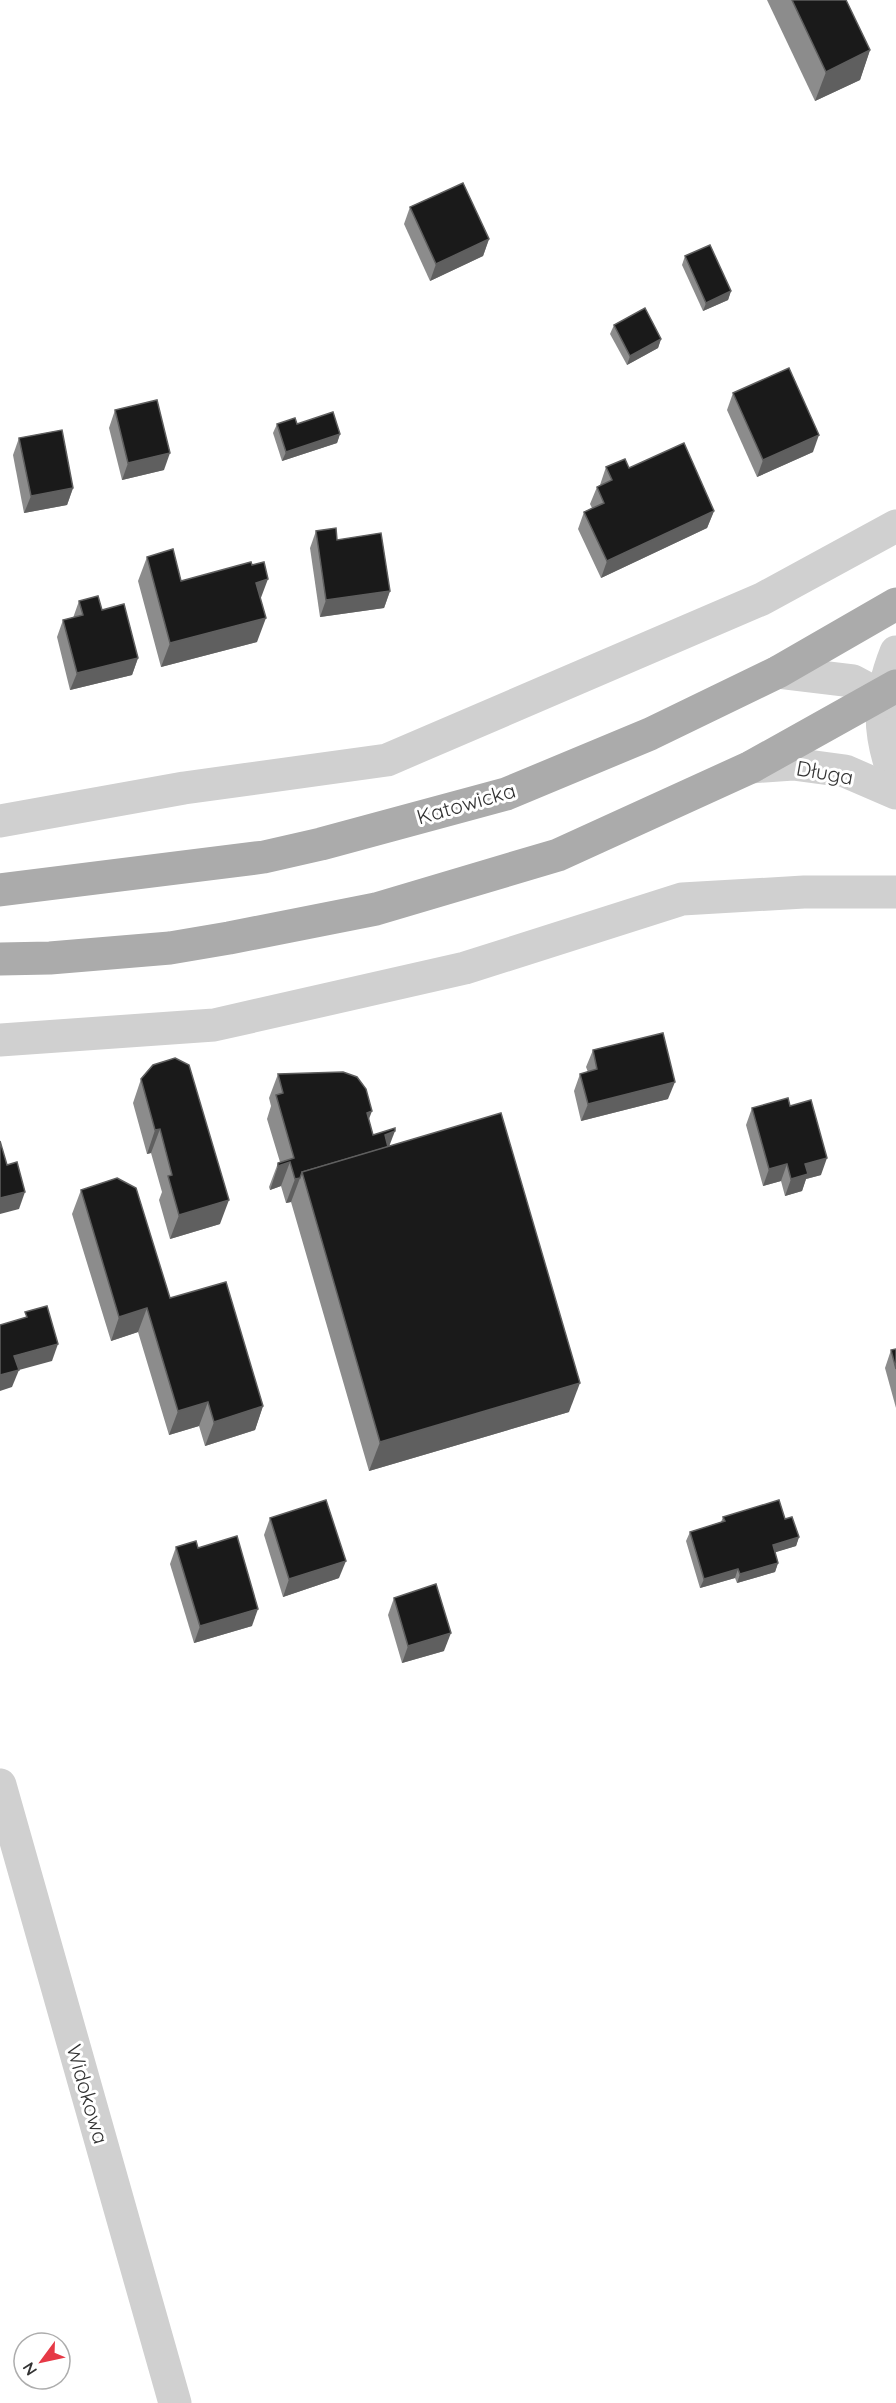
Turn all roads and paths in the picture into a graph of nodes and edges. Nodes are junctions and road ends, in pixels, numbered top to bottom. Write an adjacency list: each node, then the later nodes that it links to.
1 (896, 526): 9 (street)
2 (896, 604): 4 (main road, Katowicka)
3 (896, 652): 5 (street)
4 (778, 672): 5 (street); 10 (main road, Katowicka)
5 (892, 695): 6 (main road); 7 (street)
6 (751, 767): 8 (street, Długa); 12 (main road)
7 (896, 781)
8 (896, 793)
9 (0, 821)
10 (0, 890)
11 (896, 891): 13 (street)
12 (0, 959)
13 (0, 1041)
14 (0, 1785): 15 (street, Widokowa)
15 (176, 2403)

